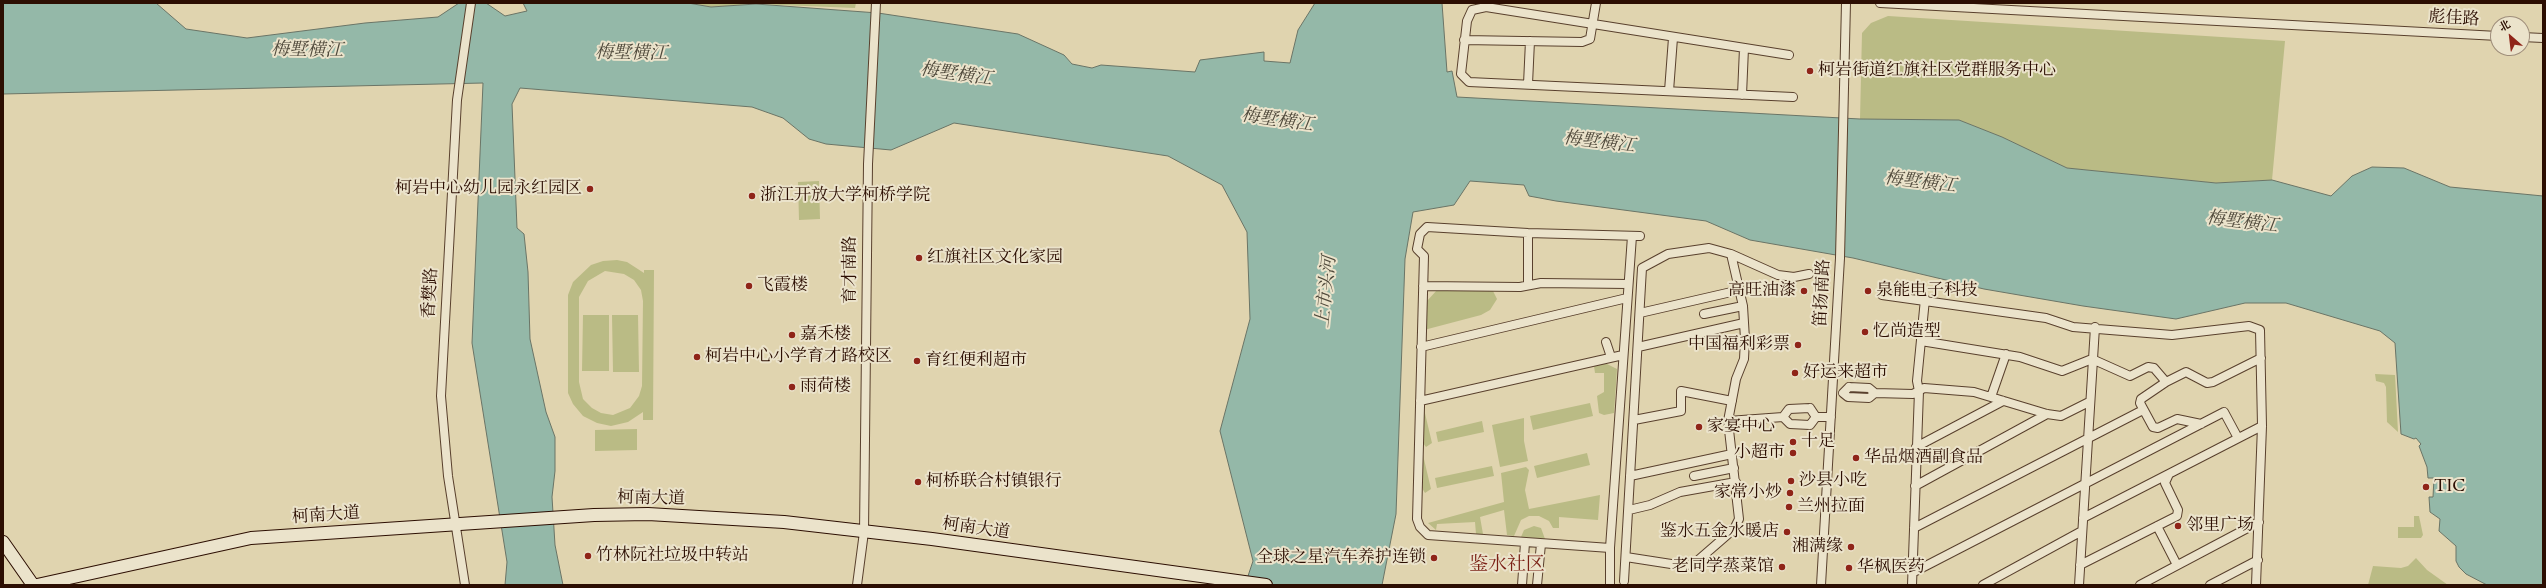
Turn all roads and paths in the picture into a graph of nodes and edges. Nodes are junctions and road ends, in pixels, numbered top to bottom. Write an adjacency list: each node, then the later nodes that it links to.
1 (471, 3): 74 (street, 香樊路)
2 (876, 3): 78 (street, 育才南路)
3 (1596, 3): 6 (street)
4 (1846, 3): 45 (street, 笛扬南路)
5 (1880, 3): 7 (street, 彪佳路)
6 (1591, 24): 9 (street); 11 (street); 12 (street)
7 (2490, 36)
8 (2530, 37): 10 (street)
9 (1673, 38): 13 (street); 16 (street)
10 (2543, 38)
11 (1464, 40): 12 (street); 15 (street)
12 (1530, 41): 15 (street)
13 (1744, 48): 14 (street); 17 (street)
14 (1789, 55)
15 (1528, 84): 16 (street)
16 (1669, 91): 17 (street)
17 (1742, 94): 18 (street)
18 (1793, 97)
19 (1528, 234): 22 (street); 23 (street); 24 (street)
20 (1731, 254): 21 (street); 25 (street); 30 (street)
21 (1809, 274)
22 (1628, 284): 23 (street); 27 (street)
23 (1528, 285): 24 (street)
24 (1424, 286): 36 (street)
25 (1740, 290): 29 (street); 30 (street)
26 (1882, 295): 28 (street)
27 (1627, 298): 36 (street); 38 (street)
28 (1925, 299): 33 (street); 34 (street)
29 (1743, 306): 31 (street); 32 (street)
30 (1640, 313): 37 (street)
31 (1704, 314)
32 (1744, 323): 37 (street); 48 (street)
33 (2095, 327): 41 (street); 42 (street)
34 (1921, 341): 39 (street); 44 (street)
35 (1606, 342): 40 (street)
36 (1421, 347): 49 (street)
37 (1638, 347): 56 (street)
38 (1623, 354): 40 (street); 82 (street)
39 (2006, 354): 42 (street); 46 (street)
40 (1611, 357): 49 (street)
41 (2261, 358): 43 (street); 59 (street)
42 (2092, 359): 43 (street); 50 (street)
43 (2166, 382): 51 (street)
44 (1919, 391): 45 (street); 46 (street); 62 (street)
45 (1833, 392): 55 (street, 笛扬南路)
46 (1991, 397): 47 (street)
47 (2003, 400): 52 (street); 62 (street)
48 (1732, 401): 56 (street); 57 (street)
49 (1420, 402): 80 (street)
50 (2089, 402): 52 (street); 60 (street)
51 (2143, 410): 58 (street); 60 (street)
52 (2047, 414): 70 (street)
53 (1783, 416): 54 (street); 54 (street); 57 (street)
54 (1816, 417): 55 (street)
55 (1831, 417): 97 (street, 笛扬南路)
56 (1634, 420): 66 (street)
57 (1728, 421): 63 (street)
58 (2201, 424): 61 (street); 69 (street)
59 (2262, 426): 61 (street); 73 (street)
60 (2087, 438): 69 (street); 76 (street)
61 (2238, 438): 65 (street)
62 (1916, 447): 70 (street)
63 (1732, 454): 64 (street); 66 (street)
64 (1734, 468): 67 (street); 68 (street)
65 (2169, 474): 72 (street); 75 (street)
66 (1630, 476): 71 (street)
67 (1694, 476)
68 (1736, 482): 71 (street); 83 (street)
69 (2085, 483): 72 (street); 87 (street)
70 (1915, 486): 76 (street)
71 (1628, 510): 83 (street)
72 (2082, 518): 77 (street)
73 (2259, 522): 84 (street); 86 (street)
74 (456, 525): 78 (main road, 柯南大道); 90 (main road, 柯南大道); 91 (street, 香樊路)
75 (2157, 526): 85 (street); 86 (street)
76 (1914, 528): 87 (street)
77 (2082, 531): 85 (street); 99 (street)
78 (864, 532): 92 (street, 育才南路); 93 (main road, 柯南大道)
79 (3, 542): 89 (main road)
80 (1525, 543): 81 (street); 94 (street)
81 (1541, 544): 82 (street); 95 (street)
82 (1610, 548): 96 (street)
83 (1626, 557): 88 (street)
84 (2258, 560): 102 (street); 103 (street)
85 (2080, 565): 100 (street)
86 (2177, 565): 101 (street)
87 (1912, 574): 98 (street)
88 (1624, 581)
89 (34, 585)
90 (37, 585)
91 (465, 585)
92 (856, 585)
93 (1266, 585)
94 (1522, 585)
95 (1537, 585)
96 (1610, 585)
97 (1821, 585)
98 (1912, 585)
99 (1982, 585)
100 (2079, 585)
101 (2140, 585)
102 (2210, 585)
103 (2256, 585)

